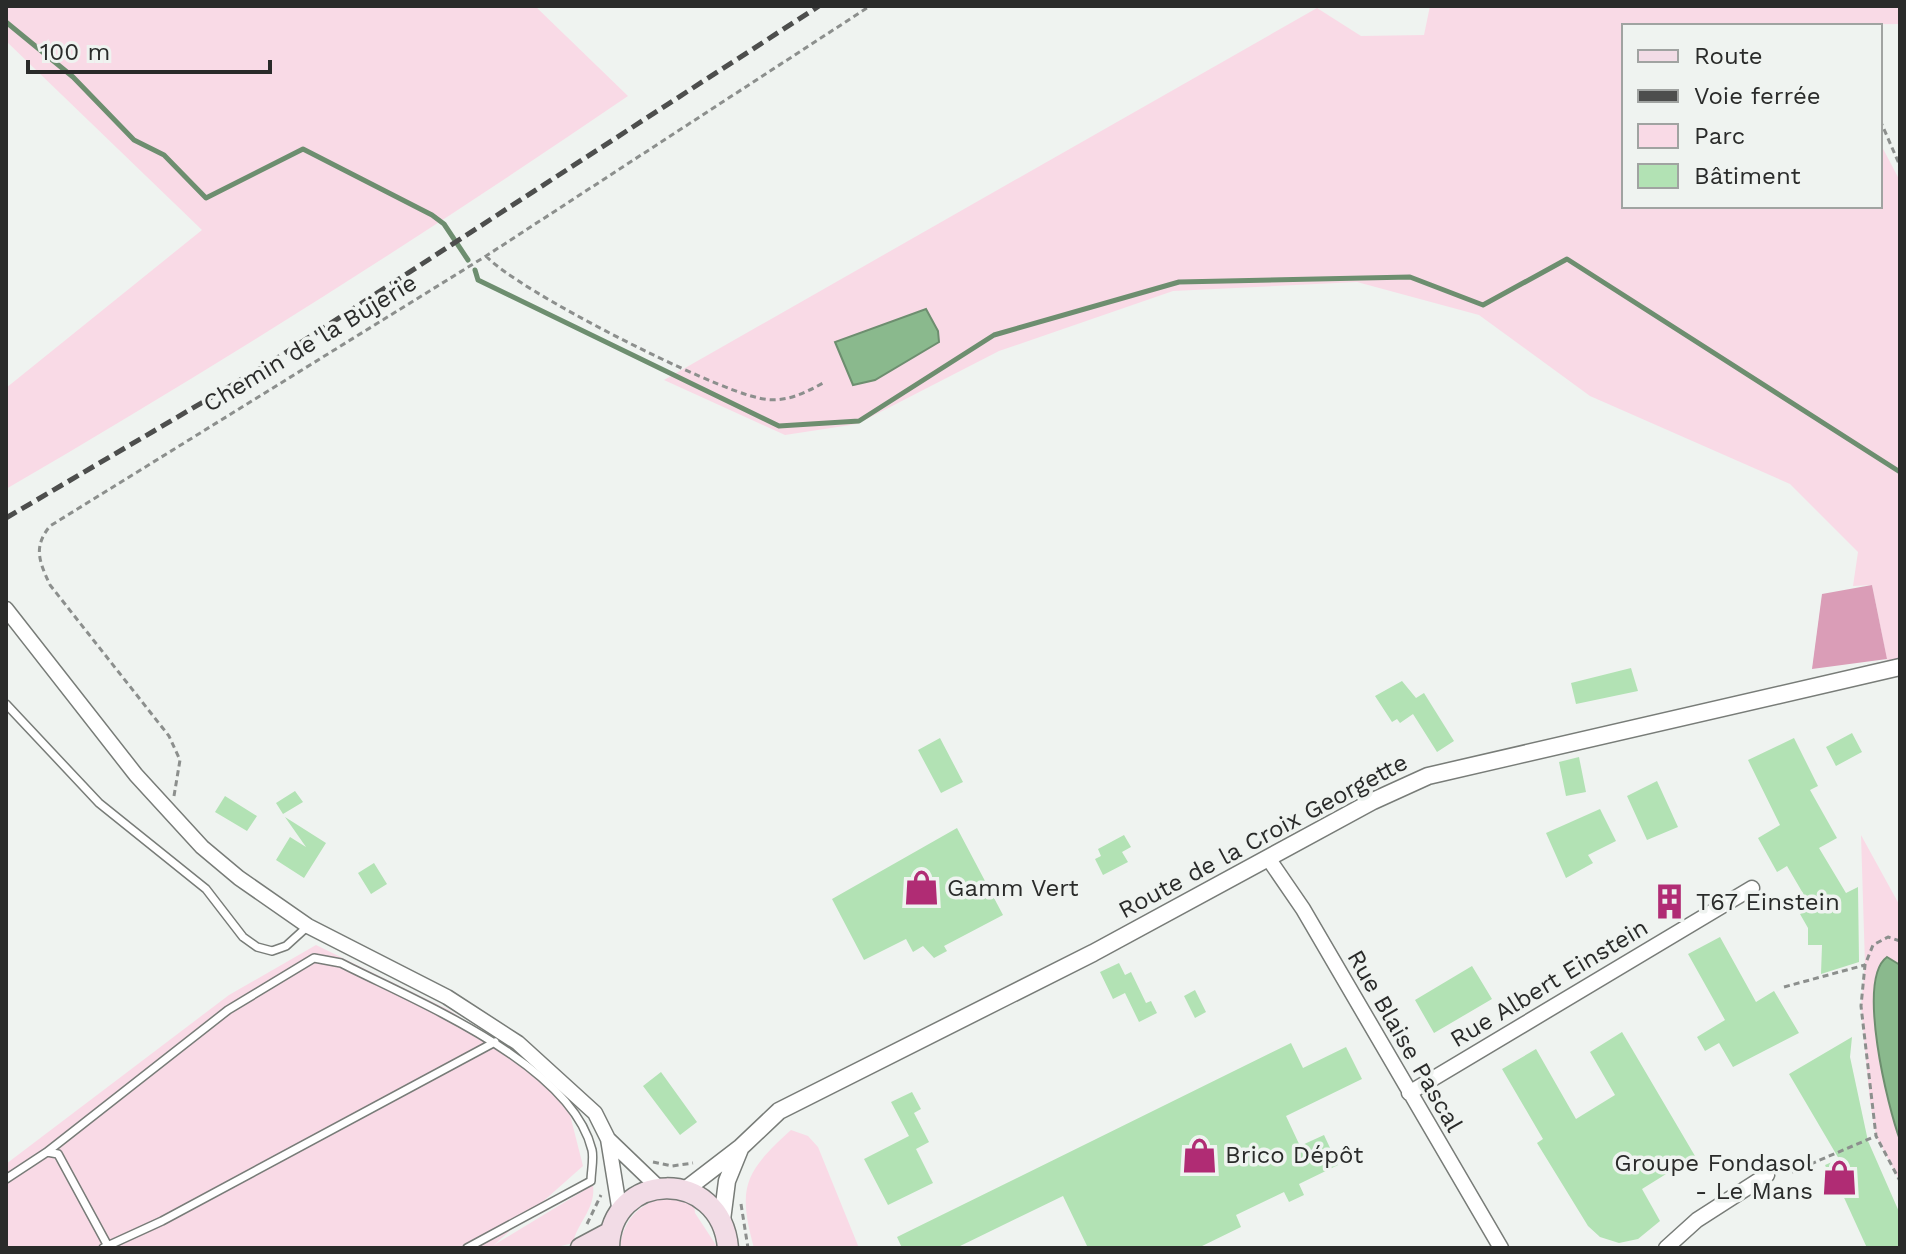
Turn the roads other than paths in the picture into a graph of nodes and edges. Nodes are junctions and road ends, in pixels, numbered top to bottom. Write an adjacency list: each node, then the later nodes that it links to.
1 (6, 609): 6 (street)
2 (1900, 667): 4 (street, Route de la Croix Georgette)
3 (6, 704): 6 (lane)
4 (1268, 858): 8 (street, Rue Blaise Pascal); 10 (street, Route de la Croix Georgette)
5 (1752, 888): 8 (street, Rue Albert Einstein)
6 (308, 926): 9 (street)
7 (495, 1042): 11 (lane); 19 (lane); 20 (lane)
8 (1409, 1093): 23 (street, Rue Blaise Pascal)
9 (608, 1139): 14 (street); 16 (street)
10 (741, 1147): 15 (street, Route de la Croix Georgette); 17 (street, Route de la Croix Georgette)
11 (47, 1152): 13 (lane); 19 (lane)
12 (1767, 1175): 24 (street)
13 (6, 1179)
14 (659, 1188): 15 (main road); 16 (main road)
15 (685, 1190): 17 (main road)
16 (620, 1213): 18 (main road)
17 (722, 1220): 22 (main road)
18 (610, 1240): 21 (main road)
19 (107, 1247)
20 (467, 1248)
21 (581, 1248)
22 (728, 1248)
23 (1501, 1248)
24 (1666, 1248)

